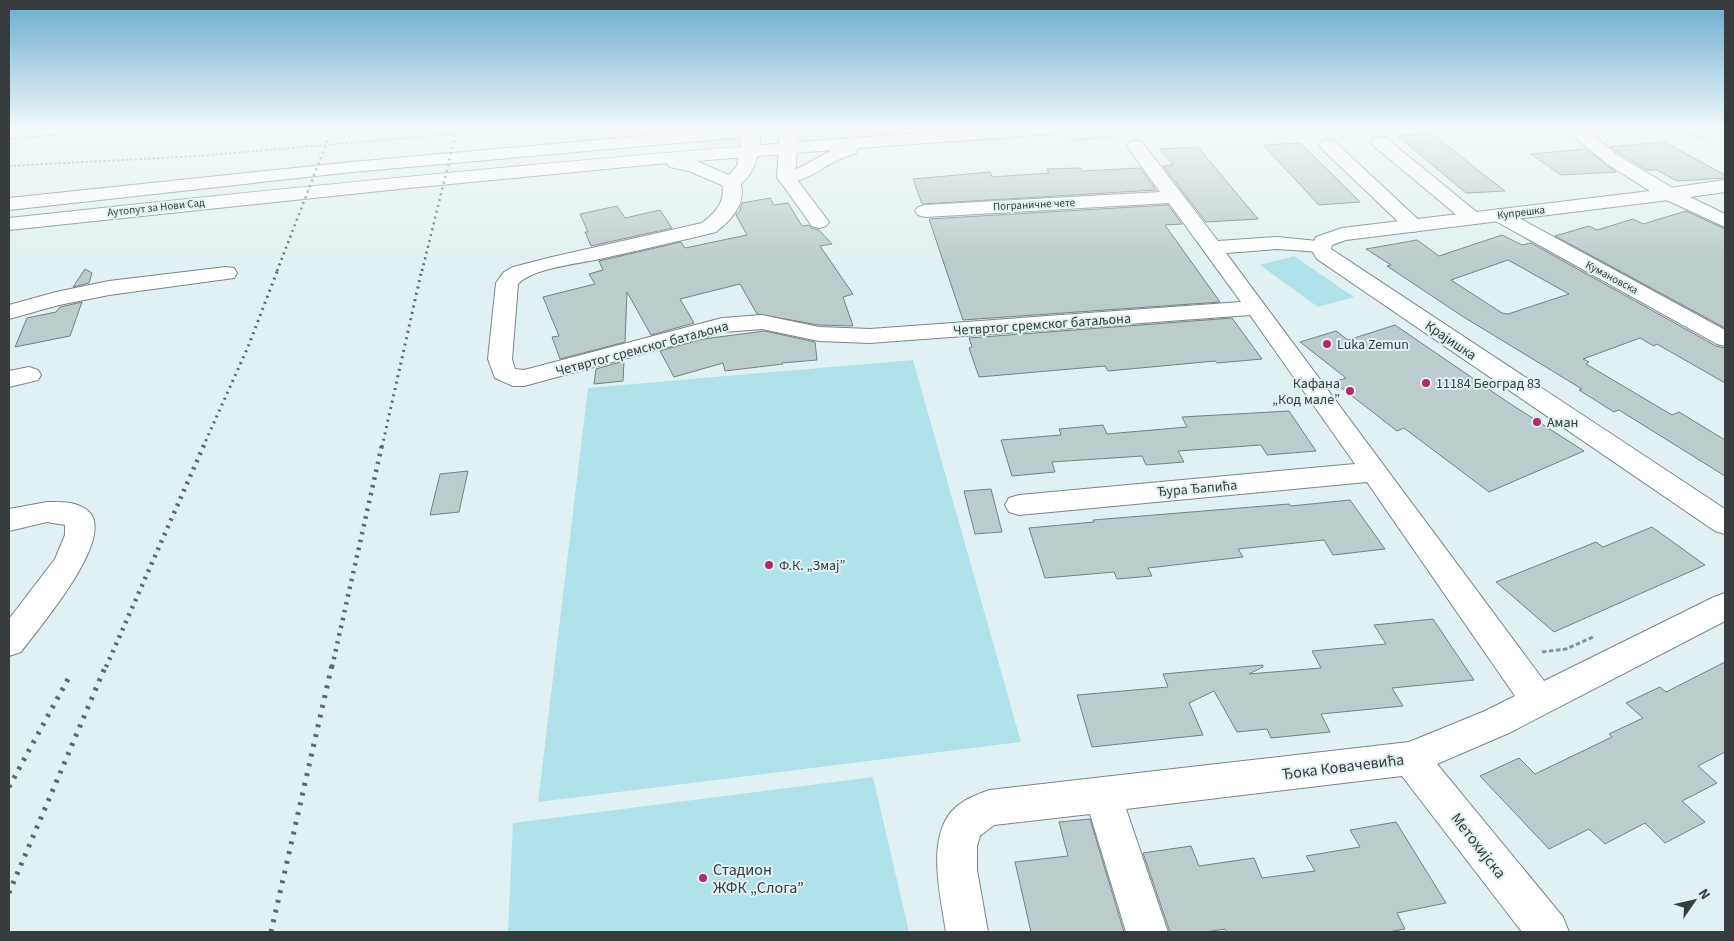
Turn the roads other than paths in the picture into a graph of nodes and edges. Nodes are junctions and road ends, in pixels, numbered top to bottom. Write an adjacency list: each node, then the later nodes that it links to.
1 (297, 173): 16 (street, Аутопут за Нови Сад)
2 (501, 173): 22 (street, Аутопут за Нови Сад)
3 (709, 173): 12 (street)
4 (743, 173): 12 (street)
5 (774, 173): 11 (street)
6 (801, 173): 11 (street)
7 (1156, 173): 15 (street)
8 (1358, 173): 23 (street)
9 (1417, 173): 19 (street)
10 (1636, 173): 14 (street)
11 (772, 178): 12 (street); 21 (street)
12 (731, 183): 27 (street, Четвртог сремског батаљона)
13 (1725, 186): 14 (street, Купрешка)
14 (1669, 194): 18 (street, Купрешка); 20 (street)
15 (1173, 197): 17 (street, Пограничне чете); 25 (street)
16 (9, 204)
17 (925, 210)
18 (1498, 215): 19 (street, Купрешка); 29 (street, Кумановска)
19 (1472, 218): 23 (street, Купрешка)
20 (1725, 221)
21 (819, 222)
22 (9, 224)
23 (1414, 226): 24 (street, Купрешка)
24 (1321, 246): 25 (street); 33 (street, Крајишка)
25 (1212, 248): 27 (street)
26 (226, 274): 28 (street)
27 (1256, 308): 30 (street)
28 (9, 312)
29 (1725, 339)
30 (1374, 472): 31 (street, Ђура Ђапића); 36 (street)
31 (1019, 505)
32 (9, 520): 35 (street)
33 (1725, 523)
34 (1725, 606): 36 (street, Ђока Ковачевића)
35 (9, 642)
36 (1538, 700): 37 (street, Ђока Ковачевића)
37 (1410, 758): 38 (street, Ђока Ковачевића); 41 (street, Метохијска)
38 (1103, 795): 39 (street, Ђока Ковачевића); 40 (street)
39 (967, 932)
40 (1147, 932)
41 (1548, 932)

